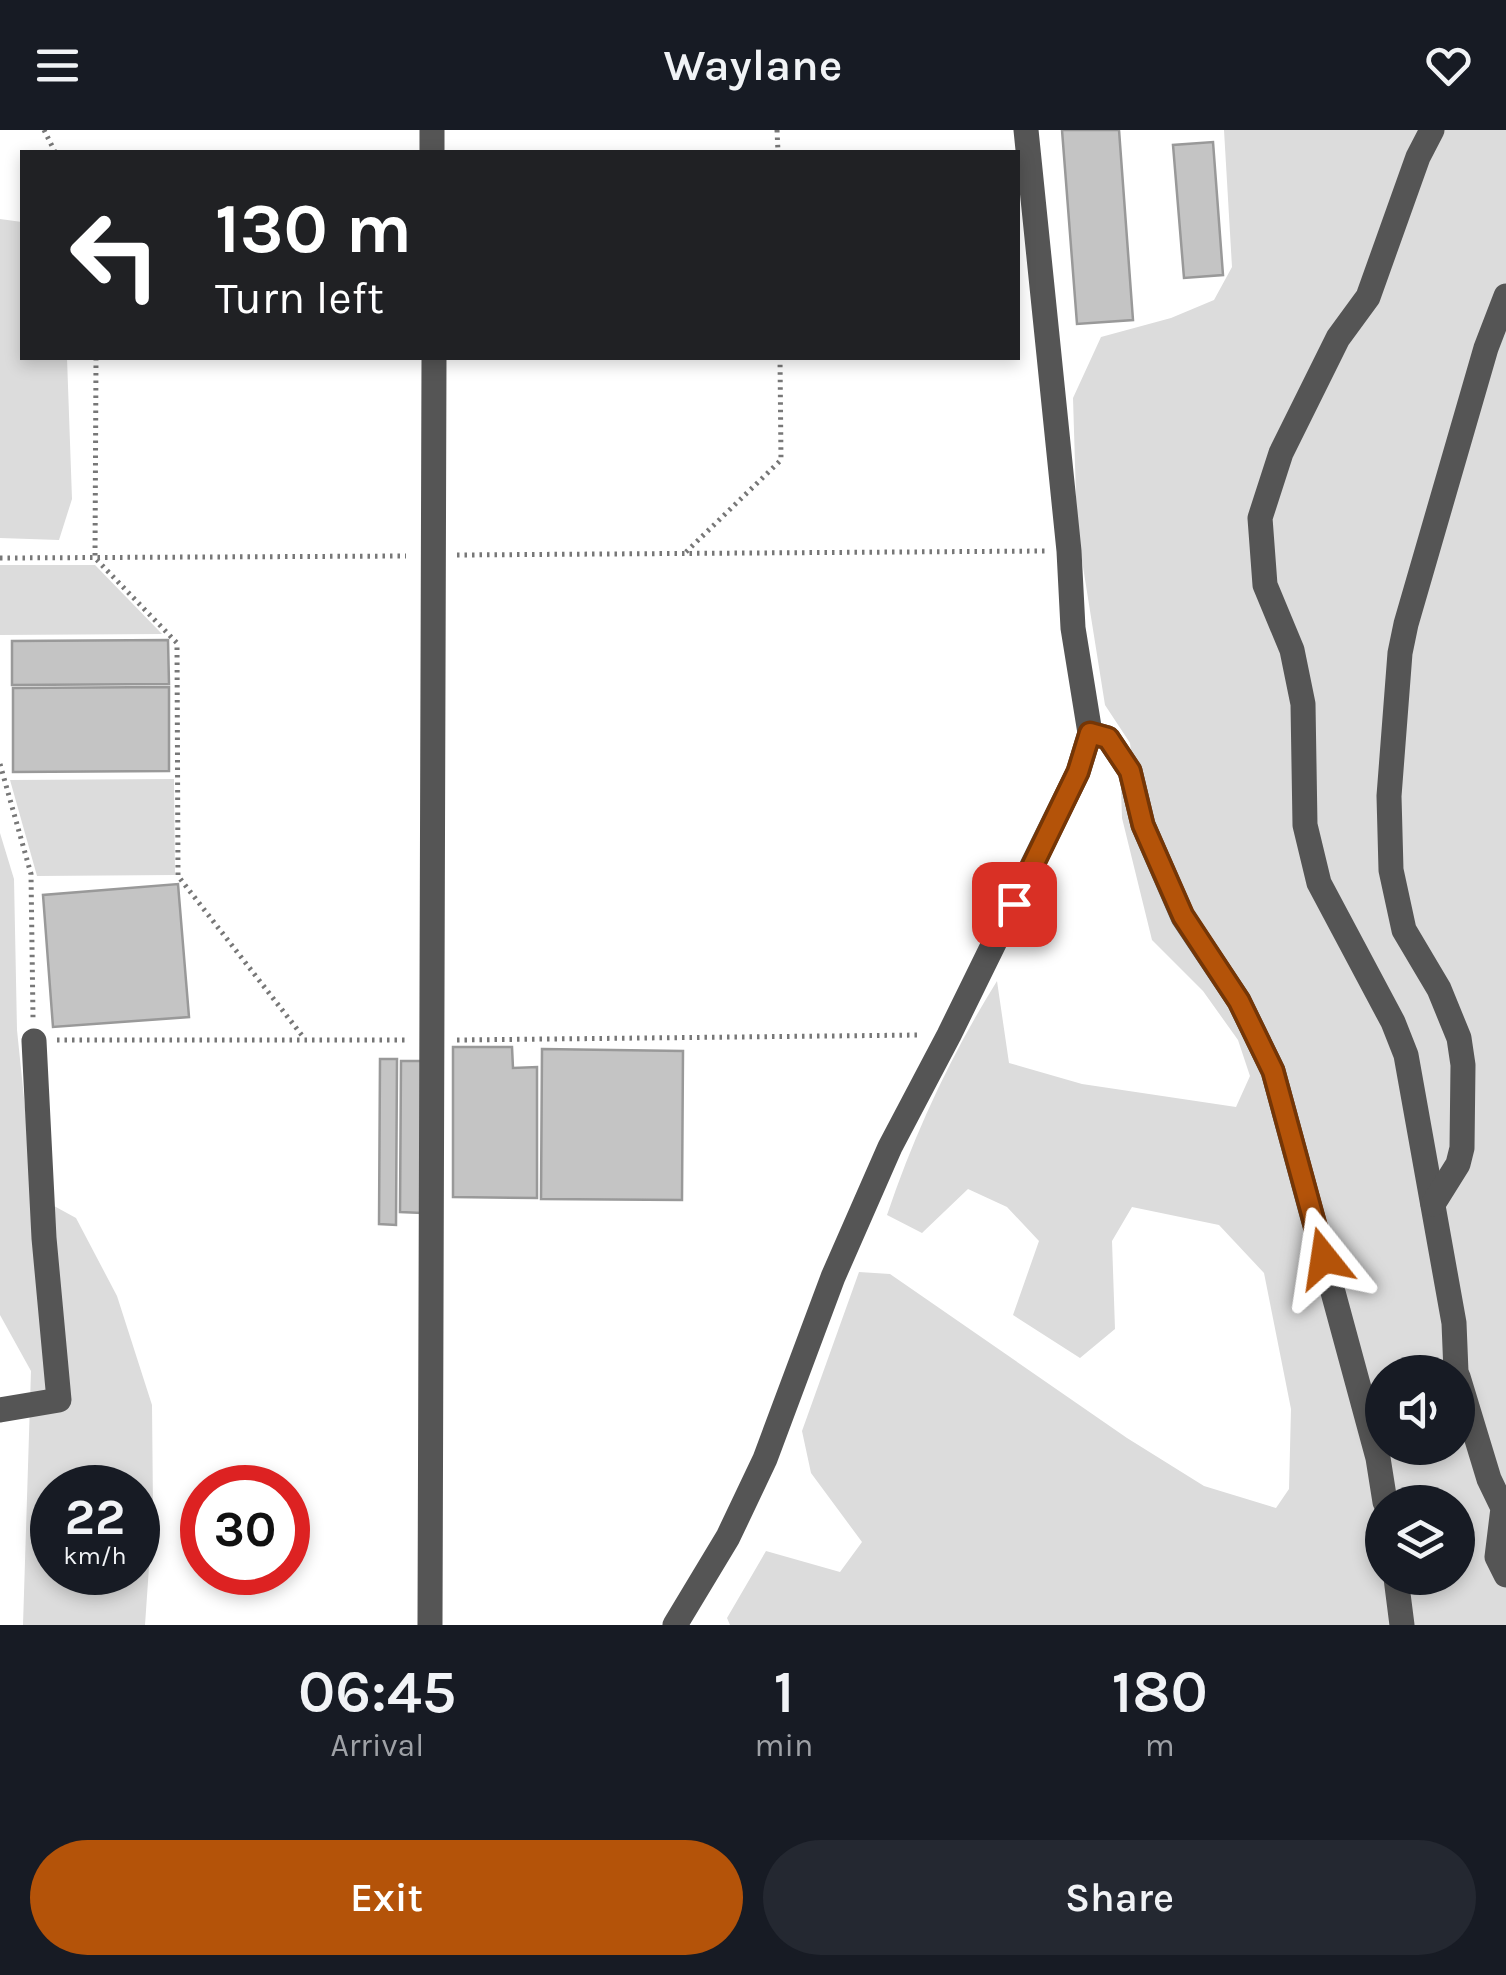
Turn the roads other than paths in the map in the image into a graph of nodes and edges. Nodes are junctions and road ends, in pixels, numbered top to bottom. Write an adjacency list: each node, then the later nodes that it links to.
1 (1026, 130): 5 (street)
2 (1432, 130): 7 (street)
3 (1506, 296): 7 (street)
4 (434, 360): 14 (street)
5 (1090, 733): 11 (street); 15 (street)
6 (34, 1041): 9 (street)
7 (1433, 1204): 8 (street)
8 (1456, 1355)
9 (0, 1410)
10 (1475, 1435): 12 (street)
11 (1382, 1485)
12 (1506, 1575)
13 (1398, 1595): 16 (street)
14 (430, 1625)
15 (675, 1625)
16 (1402, 1625)

